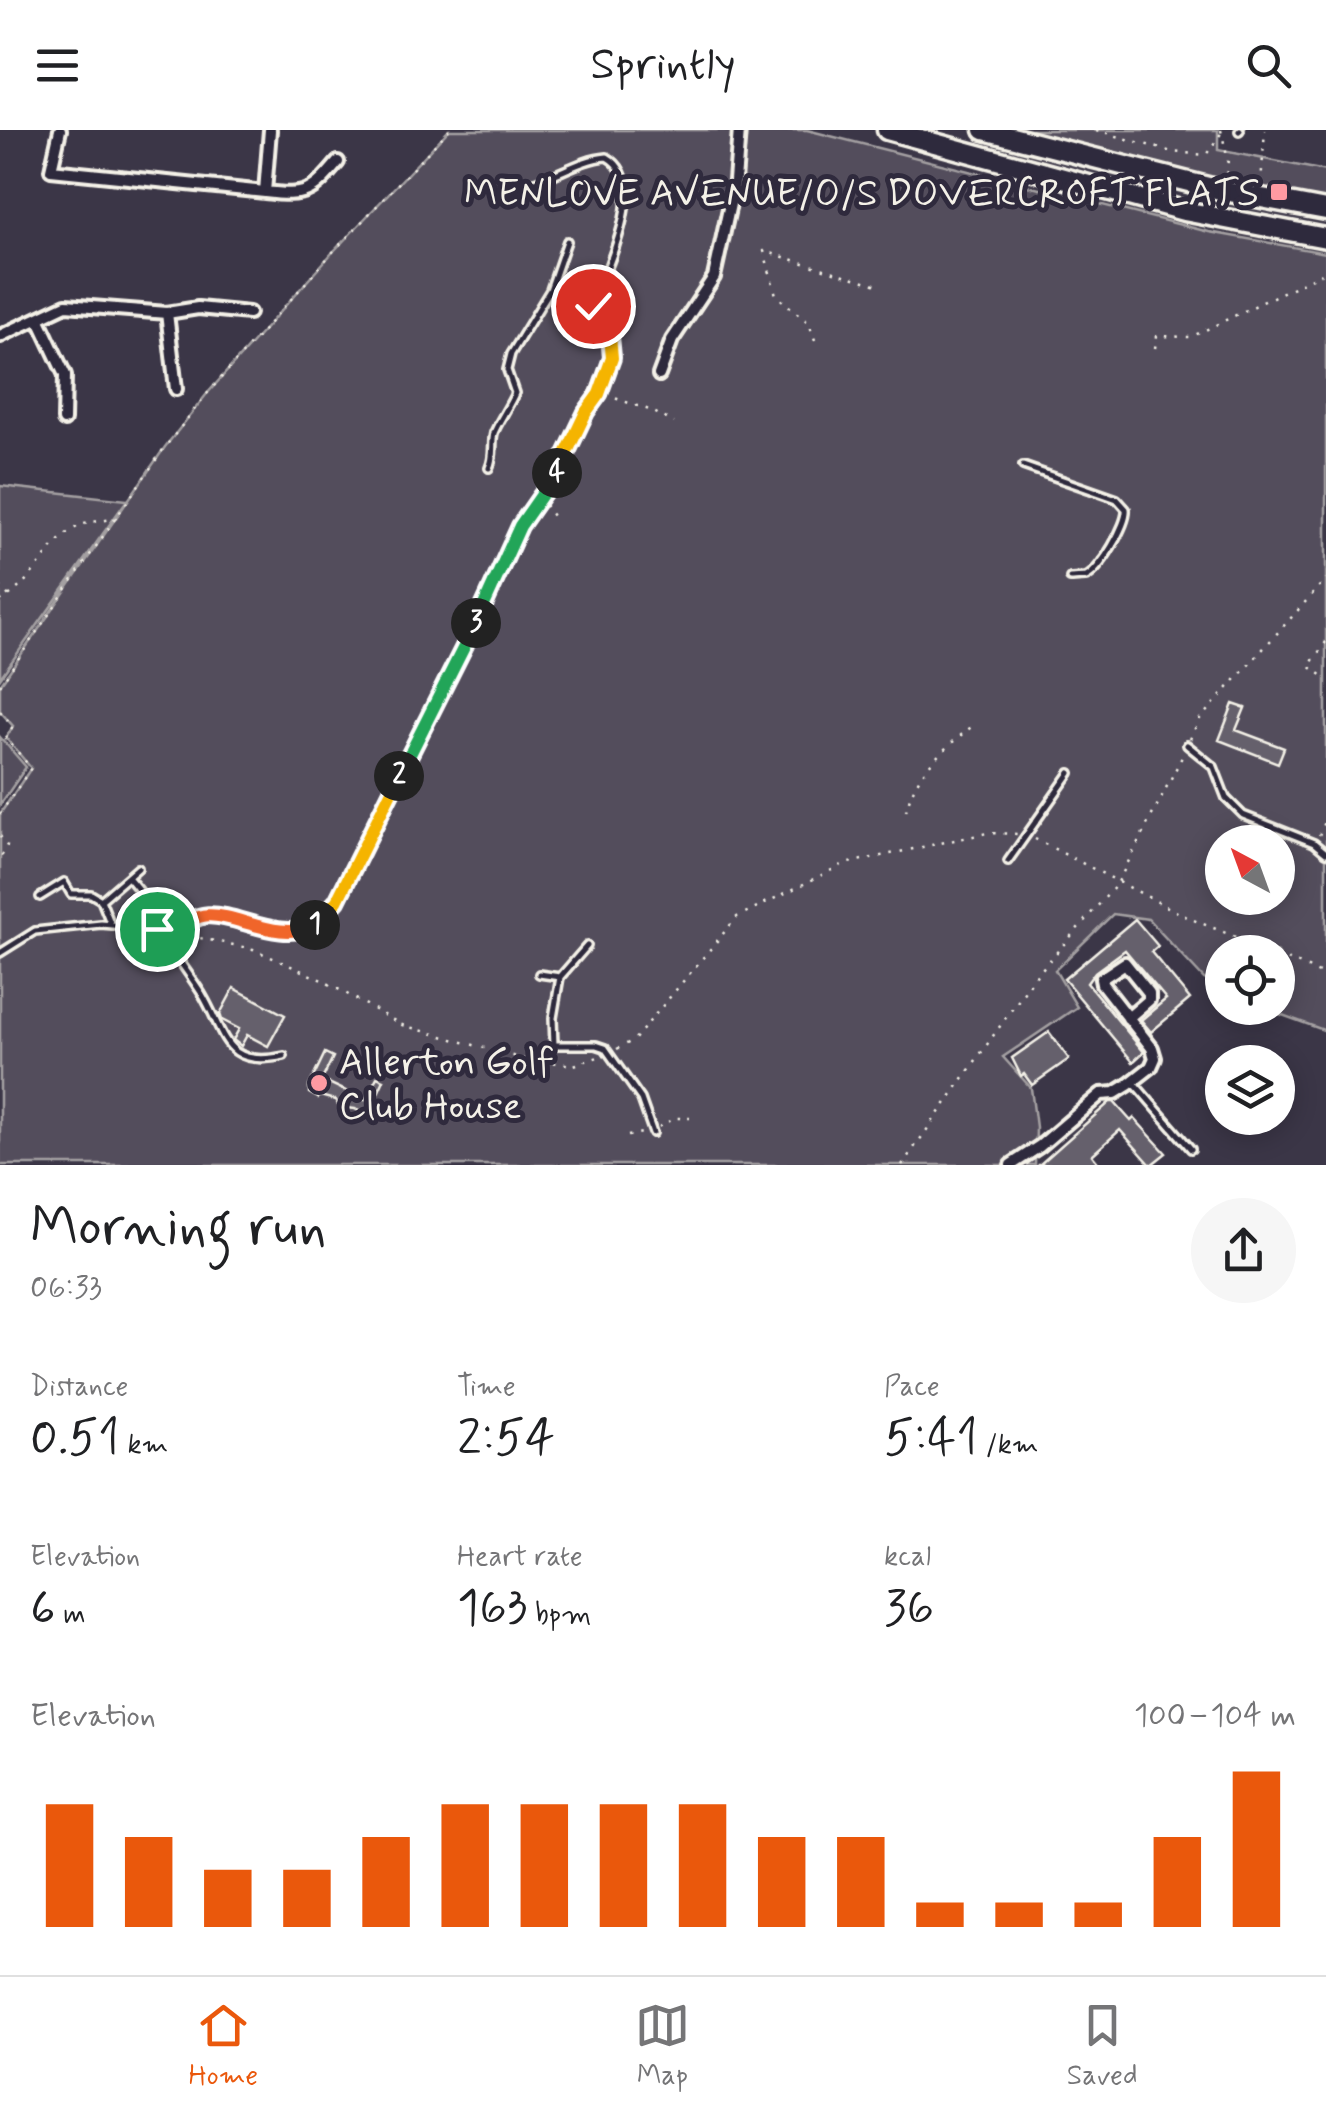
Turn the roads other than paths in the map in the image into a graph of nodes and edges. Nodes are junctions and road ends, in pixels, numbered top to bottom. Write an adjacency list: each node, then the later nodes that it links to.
1 (60, 130): 8 (street)
2 (270, 130): 8 (street)
3 (738, 130): 16 (street)
4 (888, 130): 10 (highway)
5 (984, 130): 9 (highway)
6 (338, 162): 8 (street)
7 (531, 183): 31 (lane)
8 (265, 192)
9 (1326, 210)
10 (1326, 238)
11 (568, 241): 20 (lane)
12 (167, 313): 13 (street); 14 (street); 17 (street)
13 (249, 313)
14 (38, 318): 15 (street); 18 (street)
15 (0, 336)
16 (659, 375)
17 (176, 389)
18 (64, 420)
19 (1024, 466): 21 (lane)
20 (490, 468)
21 (1070, 578)
22 (1188, 745): 24 (lane)
23 (1070, 773): 25 (lane)
24 (1326, 853)
25 (1008, 861)
26 (138, 868): 27 (lane)
27 (128, 877): 29 (lane); 31 (lane)
28 (40, 898): 29 (lane)
29 (100, 900): 30 (lane)
30 (112, 925): 34 (lane); 38 (lane)
31 (184, 926): 32 (lane)
32 (180, 934)
33 (587, 946): 36 (lane)
34 (0, 953)
35 (539, 974): 36 (lane)
36 (560, 976): 40 (lane)
37 (1128, 1018): 37 (street); 39 (street)
38 (284, 1056)
39 (1132, 1082): 41 (lane); 42 (street)
40 (653, 1133)
41 (1191, 1149)
42 (1011, 1165)

